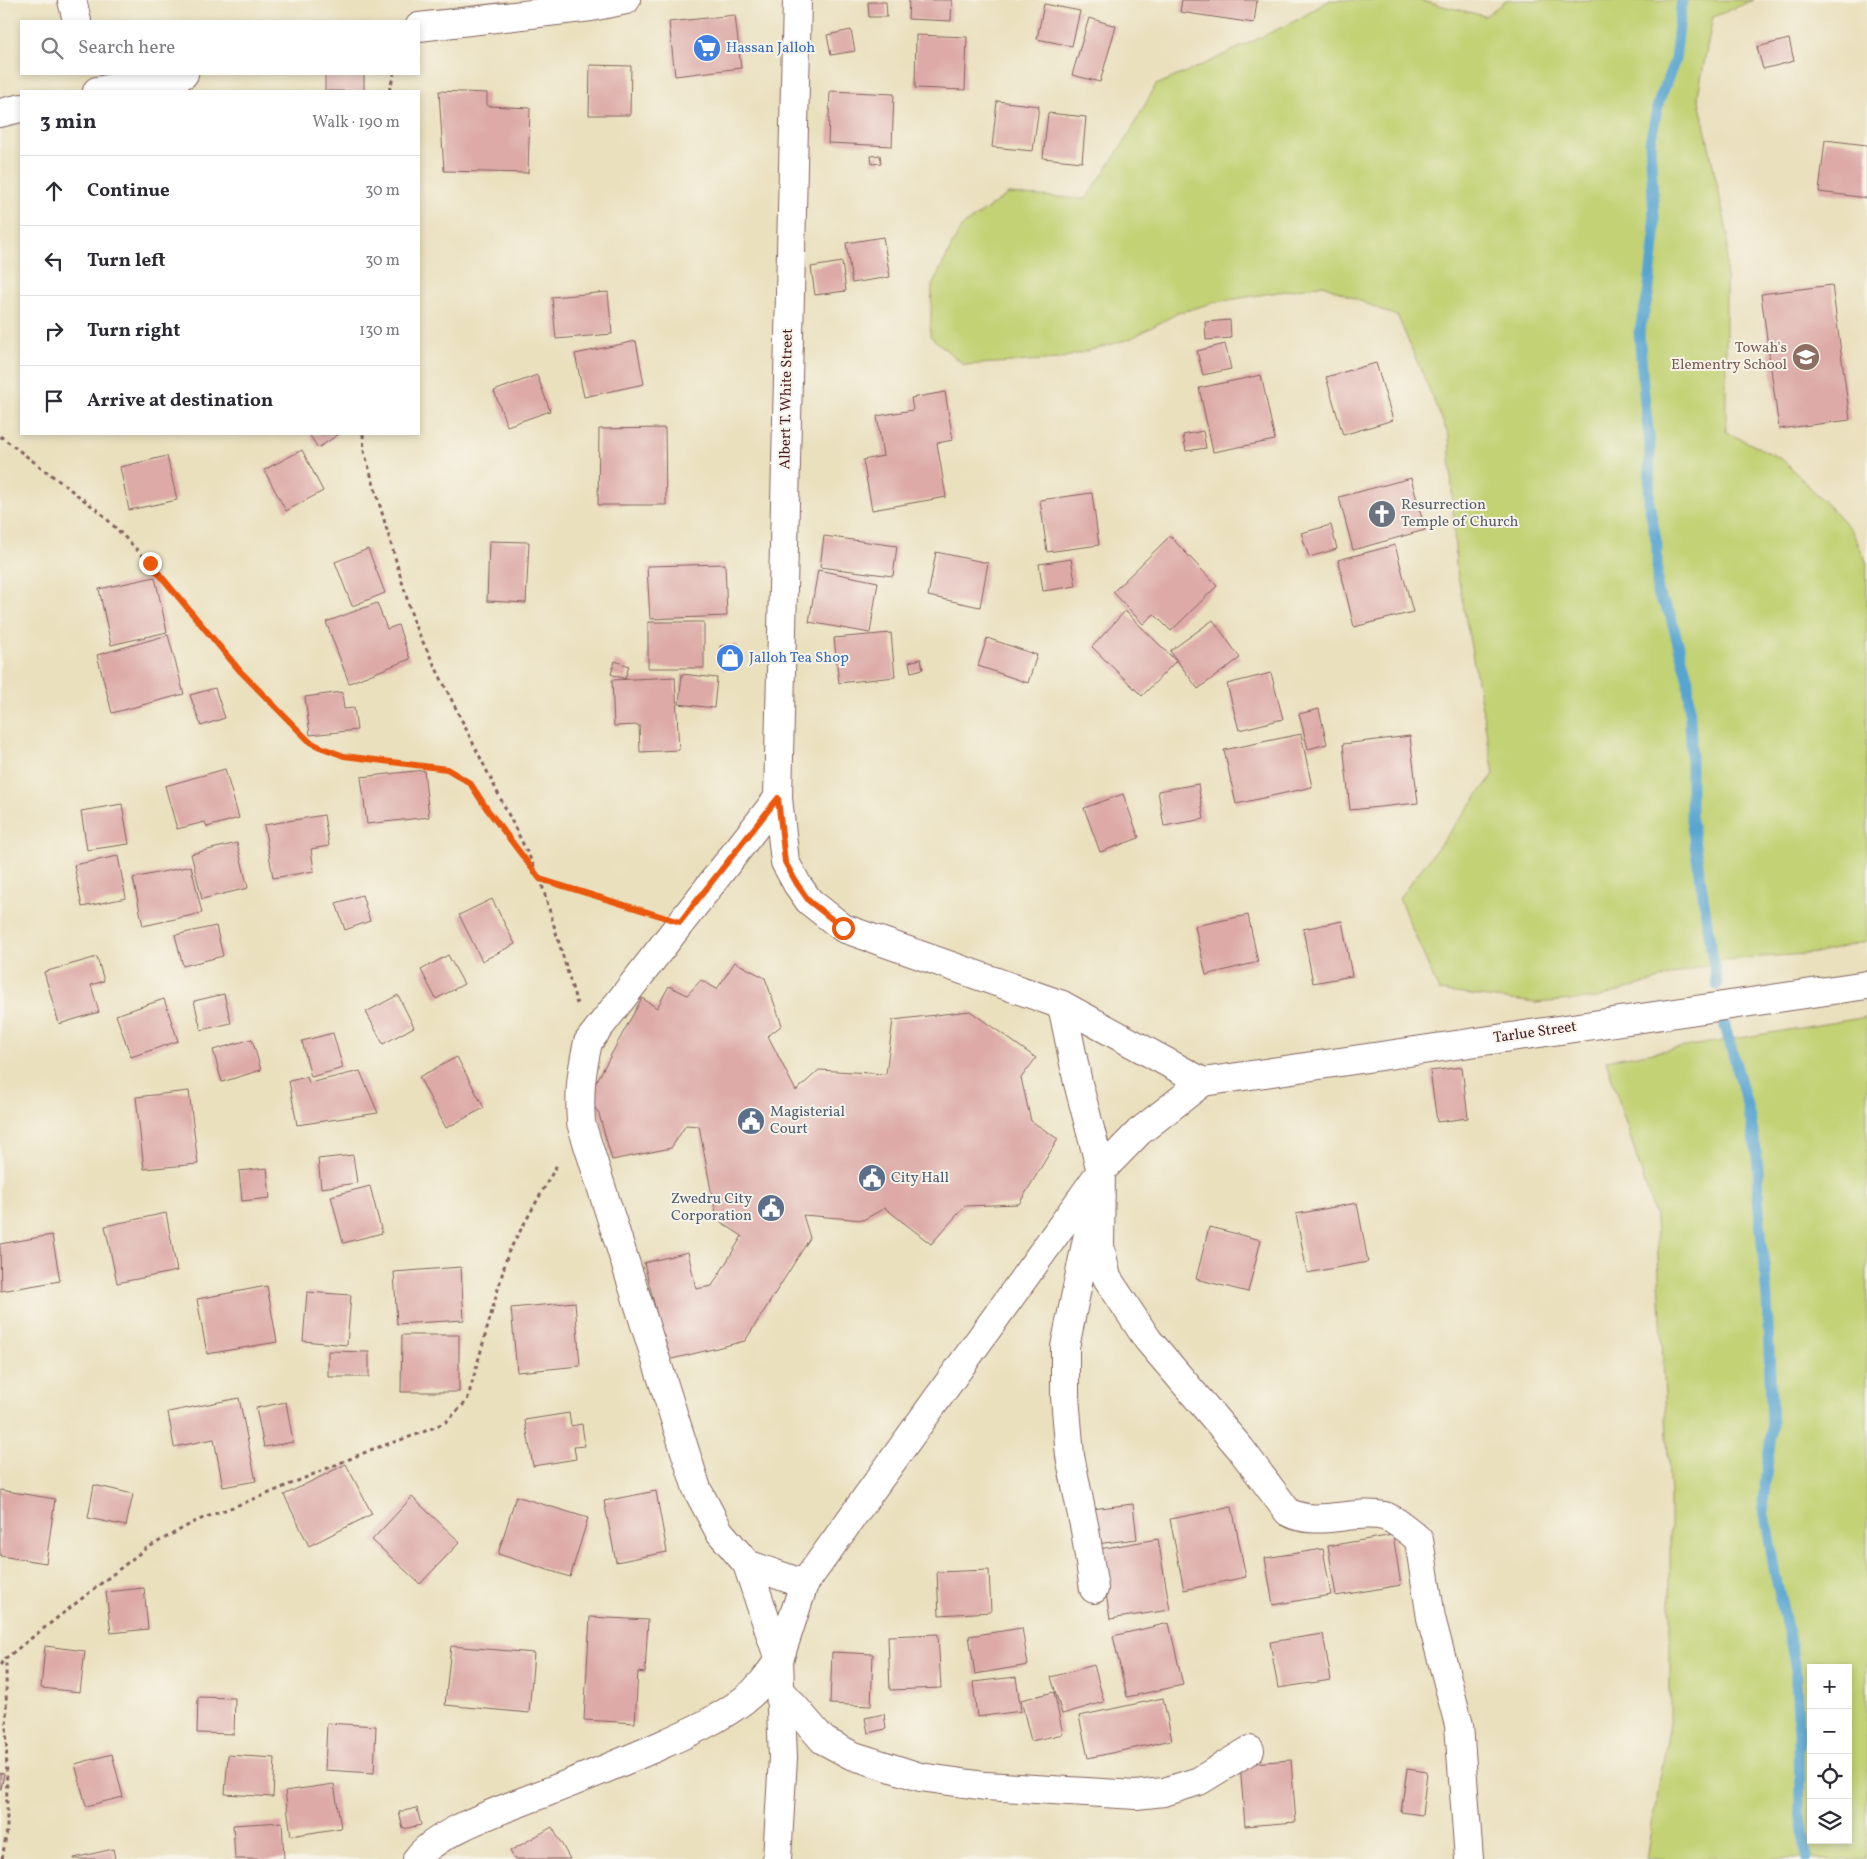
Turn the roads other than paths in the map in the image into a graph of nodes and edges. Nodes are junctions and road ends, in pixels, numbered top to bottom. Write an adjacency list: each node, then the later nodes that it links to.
1 (72, 0): 4 (street)
2 (626, 0): 5 (street)
3 (797, 0): 12 (street, Albert T. White Street)
4 (77, 20)
5 (420, 27)
6 (88, 75): 8 (street)
7 (179, 75): 9 (street)
8 (91, 90)
9 (102, 90)
10 (20, 108): 11 (street)
11 (0, 113)
12 (778, 798): 14 (street, Albert T. White Street); 17 (street)
13 (1867, 985): 15 (street, Tarlue Street)
14 (1062, 1005): 15 (street, Albert T. White Street); 16 (street)
15 (1203, 1082): 16 (street)
16 (1101, 1171): 18 (street); 19 (street); 25 (street)
17 (747, 1564): 18 (street); 20 (street)
18 (804, 1584): 20 (street)
19 (1094, 1589)
20 (779, 1660): 21 (street); 23 (street)
21 (780, 1690): 22 (street); 24 (street)
22 (1250, 1750)
23 (417, 1859)
24 (777, 1859)
25 (1469, 1859)

